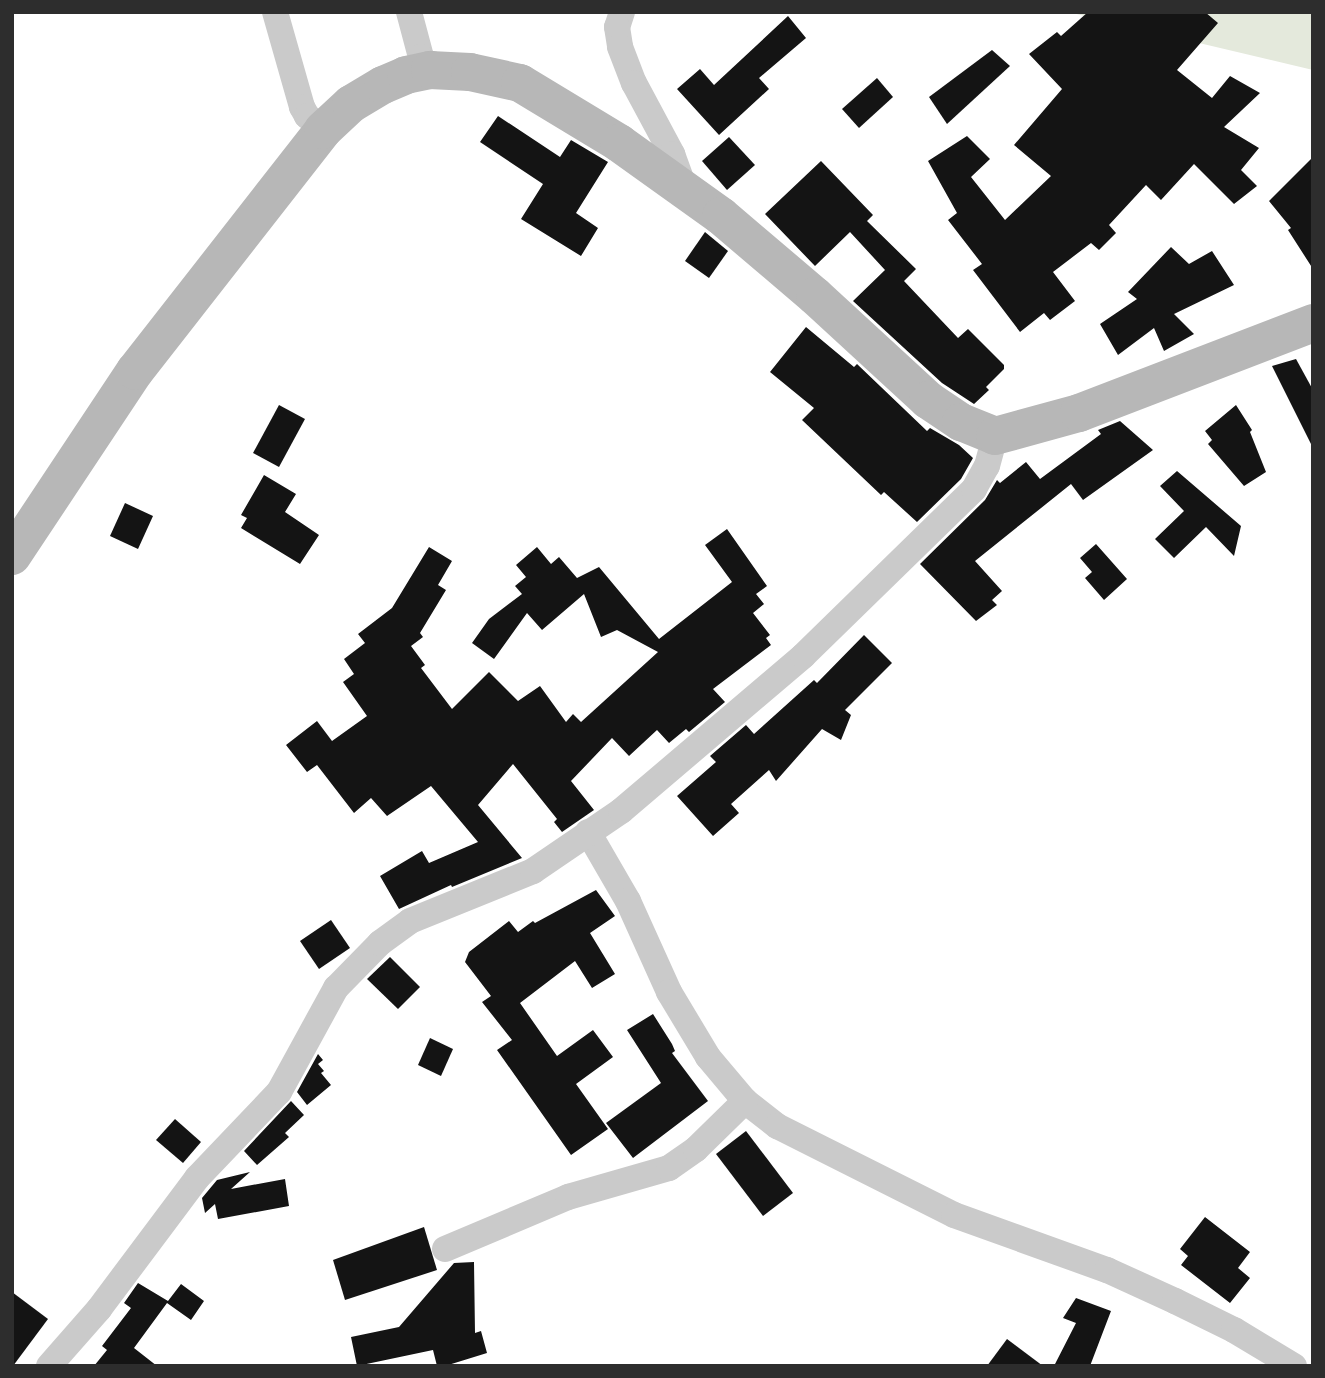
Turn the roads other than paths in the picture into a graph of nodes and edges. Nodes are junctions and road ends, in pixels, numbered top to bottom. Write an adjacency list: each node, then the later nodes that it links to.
1 (275, 12): 5 (street)
2 (409, 12): 4 (street)
3 (622, 12): 6 (street)
4 (430, 69): 5 (main road); 6 (main road)
5 (323, 130): 9 (main road)
6 (685, 190): 8 (main road)
7 (1313, 323): 8 (main road)
8 (995, 436): 10 (street)
9 (12, 556)
10 (588, 832): 11 (street); 13 (street)
11 (745, 1101): 12 (street); 14 (street)
12 (445, 1249)
13 (49, 1366)
14 (1294, 1366)

